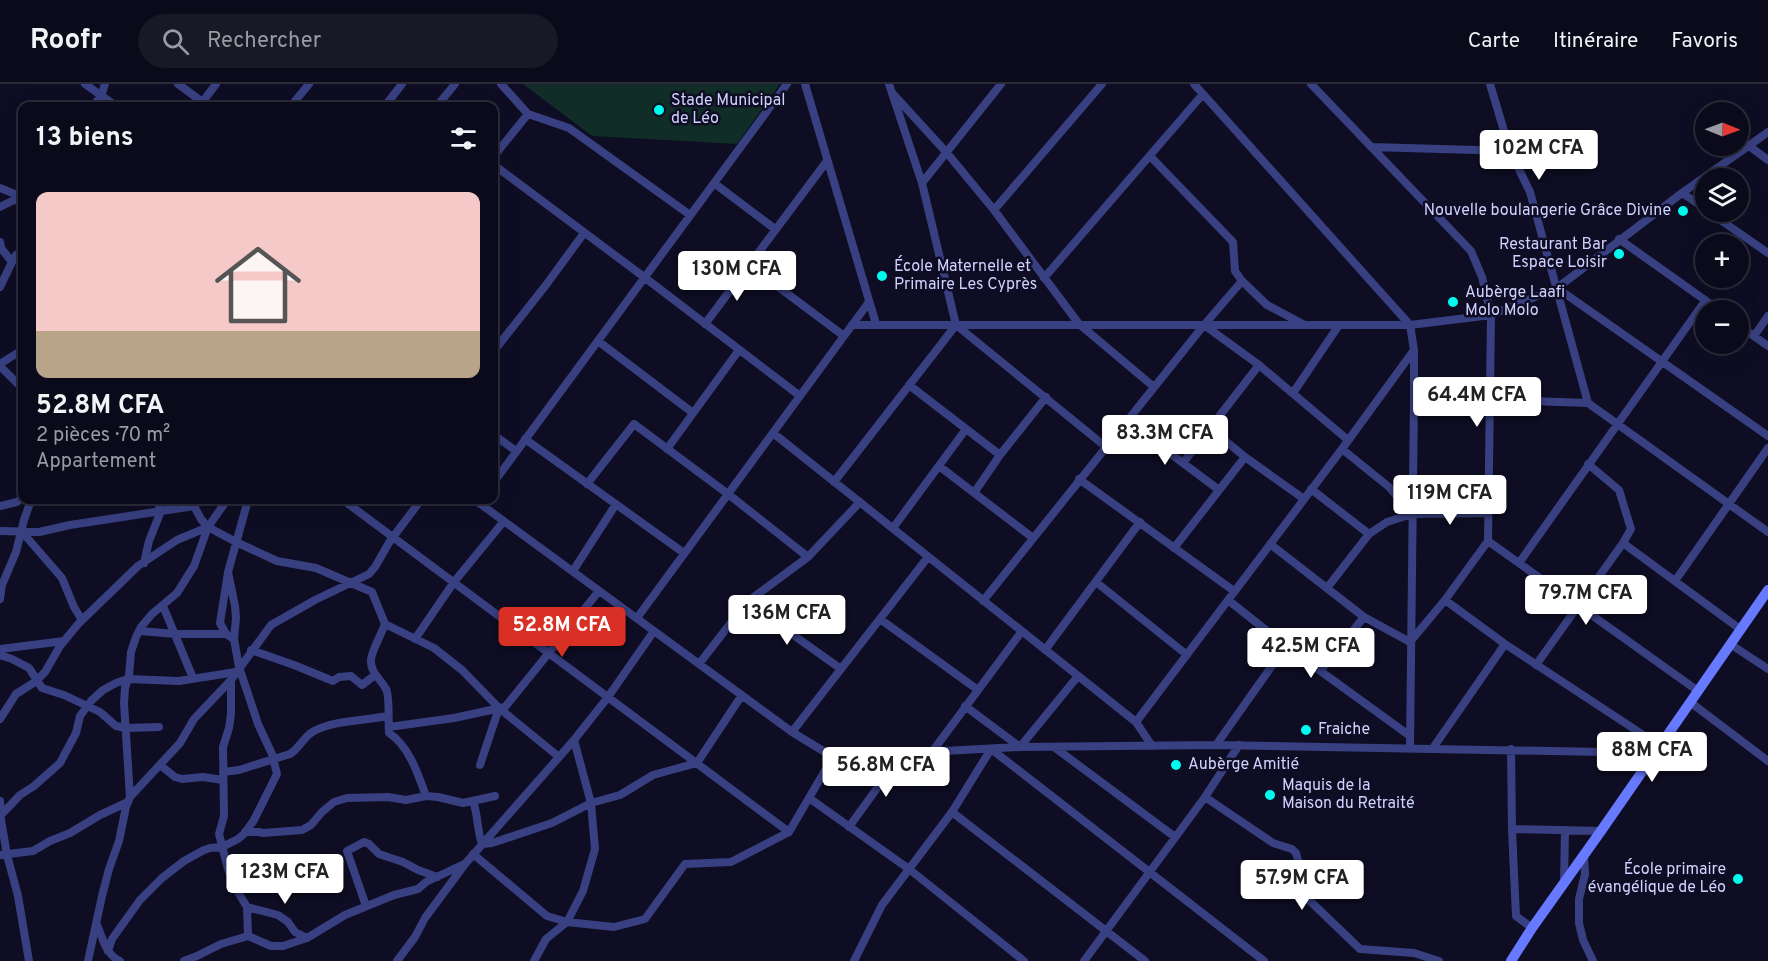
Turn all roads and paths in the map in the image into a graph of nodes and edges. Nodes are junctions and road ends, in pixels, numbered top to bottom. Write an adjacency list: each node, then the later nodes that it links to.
1 (85, 84): 18 (street)
2 (105, 84): 18 (street)
3 (178, 84): 21 (street)
4 (216, 84): 22 (street)
5 (309, 84): 23 (street)
6 (402, 84): 24 (street)
7 (455, 84): 25 (street)
8 (501, 84): 26 (street)
9 (787, 84): 38 (street)
10 (805, 84): 36 (street)
11 (1001, 84): 32 (street)
12 (1102, 84): 46 (street)
13 (1194, 84): 17 (street)
14 (1311, 84): 29 (street)
15 (1490, 84): 31 (street)
16 (890, 88): 32 (street); 39 (street)
17 (1203, 94): 33 (street); 75 (street)
18 (101, 96): 19 (street); 20 (street)
19 (96, 102)
20 (110, 102)
21 (199, 102)
22 (205, 102)
23 (294, 102)
24 (388, 102)
25 (440, 102)
26 (528, 114): 30 (street); 47 (street)
27 (1768, 132): 28 (street)
28 (1749, 146): 35 (street)
29 (1371, 147): 31 (street); 64 (street)
30 (498, 151)
31 (1510, 151): 61 (street)
32 (947, 153): 39 (street); 46 (street)
33 (1150, 156): 58 (street); 59 (street)
34 (1735, 156): 41 (street)
35 (1768, 160)
36 (827, 161): 49 (street); 63 (street)
37 (498, 168): 50 (street)
38 (714, 183): 47 (street); 49 (street)
39 (922, 183): 71 (street)
40 (0, 188): 42 (street)
41 (1682, 193): 44 (street); 51 (street)
42 (18, 197)
43 (18, 200): 45 (street)
44 (1695, 202)
45 (0, 207)
46 (994, 210): 58 (street)
47 (690, 215): 57 (street)
48 (1723, 222): 53 (street)
49 (775, 230): 56 (street)
50 (584, 232): 57 (street); 81 (street)
51 (1619, 239): 61 (street); 62 (street)
52 (0, 242): 55 (street)
53 (1768, 253)
54 (18, 254): 55 (street)
55 (12, 262): 60 (street)
56 (749, 265): 67 (street); 77 (street)
57 (644, 277): 67 (street); 79 (street)
58 (1044, 278): 69 (street)
59 (1242, 281): 72 (street); 73 (street)
60 (0, 287)
61 (1557, 288): 64 (street); 85 (street); 96 (street)
62 (1704, 300)
63 (869, 302): 68 (street); 70 (street)
64 (1491, 315): 75 (street); 95 (street)
65 (1695, 315): 85 (street)
66 (1768, 316): 78 (street)
67 (705, 324): 82 (street)
68 (876, 324): 70 (street); 71 (street)
69 (1079, 324): 71 (street); 72 (street); 90 (street)
70 (852, 325): 77 (street)
71 (956, 325): 88 (street); 93 (street)
72 (1204, 325): 73 (street); 87 (street); 90 (street)
73 (1304, 325): 74 (street)
74 (1339, 325): 75 (street); 91 (street)
75 (1410, 325): 83 (street)
76 (1749, 333): 78 (street)
77 (844, 336): 92 (street)
78 (1754, 336): 80 (street)
79 (598, 341): 97 (street); 105 (street)
80 (1768, 346)
81 (498, 347)
82 (739, 350): 92 (street); 97 (street)
83 (1414, 350): 94 (street); 106 (street)
84 (18, 353): 86 (street)
85 (1662, 362): 99 (street); 103 (street)
86 (0, 365): 89 (street)
87 (1259, 365): 91 (street); 100 (street)
88 (909, 385): 101 (street); 119 (street)
89 (18, 386)
90 (1154, 387): 98 (street)
91 (1293, 393): 106 (street)
92 (800, 396): 102 (street)
93 (1046, 397): 107 (street); 112 (street)
94 (1414, 397): 95 (street); 142 (street)
95 (1490, 399): 96 (street); 141 (street)
96 (1588, 403): 99 (street)
97 (693, 413): 109 (street)
98 (1127, 421): 107 (street); 114 (street)
99 (1618, 424): 115 (street); 138 (street)
100 (1210, 428): 113 (street); 114 (street)
101 (966, 429): 112 (street); 116 (street)
102 (773, 433): 119 (street); 124 (street)
103 (1768, 436)
104 (498, 438): 111 (street)
105 (525, 439): 111 (street); 120 (street)
106 (1348, 440): 110 (street)
107 (1106, 447): 118 (street)
108 (1768, 448): 138 (street)
109 (667, 449): 120 (street); 124 (street)
110 (1342, 449): 121 (street); 142 (street)
111 (516, 451): 117 (street)
112 (1000, 455): 123 (street)
113 (1245, 457): 122 (street); 125 (street)
114 (1183, 463): 122 (street)
115 (1588, 464): 155 (street); 162 (street)
116 (939, 466): 123 (street); 146 (street)
117 (498, 476)
118 (1079, 478): 144 (street); 152 (street)
119 (834, 482): 127 (street)
120 (587, 484): 137 (street)
121 (1311, 489): 125 (street); 150 (street)
122 (1219, 490): 157 (street)
123 (974, 493): 152 (street)
124 (728, 494): 158 (street); 159 (street)
125 (1304, 499): 156 (street)
126 (18, 501): 139 (street)
127 (860, 502): 146 (street); 159 (street)
128 (31, 504): 148 (street)
129 (158, 504): 140 (street)
130 (190, 504): 140 (street)
131 (194, 504): 145 (street)
132 (224, 504): 145 (street)
133 (247, 504): 154 (street)
134 (349, 504): 151 (street)
135 (418, 504): 151 (street)
136 (483, 504): 143 (street)
137 (616, 504): 158 (street); 163 (street)
138 (1728, 504): 149 (street); 165 (street)
139 (0, 506)
140 (160, 511): 148 (street); 161 (street)
141 (1488, 513): 142 (street); 153 (street)
142 (1412, 514): 150 (street); 194 (street)
143 (504, 521): 163 (street); 166 (street)
144 (1140, 522): 157 (street); 167 (street)
145 (208, 527): 154 (street); 161 (street); 178 (street)
146 (893, 528): 160 (street)
147 (0, 531): 148 (street)
148 (22, 532): 173 (street); 183 (street)
149 (1768, 532)
150 (1369, 534): 169 (street)
151 (394, 537): 166 (street); 168 (street)
152 (1033, 538): 176 (street)
153 (1488, 541): 162 (street); 175 (street)
154 (236, 542): 164 (street); 168 (street)
155 (1623, 543): 165 (street); 179 (street)
156 (1270, 544): 169 (street); 172 (street)
157 (1174, 548): 172 (street)
158 (684, 553): 181 (street)
159 (808, 557): 177 (street)
160 (928, 557): 176 (street); 182 (street)
161 (144, 563): 183 (street)
162 (1519, 563): 179 (street)
163 (573, 571): 171 (street)
164 (228, 572): 190 (street); 191 (street)
165 (1675, 581): 185 (street)
166 (454, 582): 192 (street); 201 (street)
167 (1096, 582): 200 (street); 203 (street)
168 (351, 584): 184 (street); 199 (street)
169 (1327, 588): 180 (street)
170 (1768, 590): 185 (street)
171 (600, 591): 181 (street); 201 (street)
172 (1234, 591): 174 (street)
173 (0, 599)
174 (1227, 600): 197 (street); 203 (street)
175 (1445, 600): 194 (street); 195 (street)
176 (983, 601): 188 (street)
177 (747, 602): 204 (street); 206 (street)
178 (163, 606): 186 (street); 189 (street)
179 (1579, 606): 205 (street); 217 (street)
180 (1364, 617): 194 (street); 209 (street)
181 (637, 618): 187 (street)
182 (880, 619): 206 (street); 216 (street)
183 (82, 620): 193 (street)
184 (385, 624): 192 (street); 210 (street)
185 (1740, 629): 196 (street)
186 (140, 631): 189 (street); 213 (street)
187 (654, 631): 204 (street); 219 (street)
188 (1022, 632): 200 (street); 216 (street)
189 (175, 634): 190 (street); 212 (street)
190 (225, 634): 191 (street)
191 (234, 639): 208 (street)
192 (415, 639): 223 (street)
193 (64, 641): 198 (street); 214 (street)
194 (1410, 642): 231 (street)
195 (1505, 644): 205 (street); 239 (street)
196 (1730, 644): 207 (street); 217 (street)
197 (1286, 646): 209 (street); 233 (street)
198 (0, 649)
199 (251, 650): 208 (street); 210 (street)
200 (1045, 650): 211 (street)
201 (550, 653): 219 (street); 223 (street)
202 (0, 655): 214 (street)
203 (1187, 655): 226 (street)
204 (699, 664): 218 (street)
205 (1536, 665): 242 (street)
206 (841, 669): 230 (street)
207 (1768, 669)
208 (238, 670): 212 (street); 215 (street); 247 (street)
209 (1321, 670): 231 (street)
210 (375, 675): 224 (street)
211 (1078, 676): 226 (street); 236 (street)
212 (193, 678): 213 (street)
213 (128, 679): 221 (street); 229 (street)
214 (37, 680): 221 (street); 225 (street)
215 (231, 680): 250 (street); 252 (street)
216 (978, 690): 222 (street)
217 (1698, 691): 220 (street)
218 (742, 696): 230 (street); 249 (street)
219 (608, 697): 232 (street); 249 (street)
220 (1690, 702): 242 (street); 248 (street)
221 (87, 706): 229 (street); 262 (street)
222 (965, 706): 236 (street); 243 (street)
223 (499, 708): 228 (street); 245 (street); 251 (street)
224 (387, 716): 228 (street); 247 (street)
225 (0, 719)
226 (1136, 722): 235 (street)
227 (159, 727): 229 (street)
228 (388, 727): 253 (street)
229 (126, 728): 257 (street)
230 (792, 732): 246 (street)
231 (1410, 736): 238 (street)
232 (574, 740): 245 (street); 260 (street)
233 (1216, 745): 234 (street); 235 (street)
234 (1239, 745): 238 (street); 255 (street)
235 (1152, 746): 237 (street)
236 (1020, 747): 237 (street); 240 (street)
237 (1054, 747): 269 (street)
238 (1410, 747): 239 (street)
239 (1433, 748): 241 (street)
240 (991, 749): 243 (street); 261 (street); 277 (street)
241 (1511, 749): 242 (street); 264 (street)
242 (1658, 749): 266 (street)
243 (932, 752): 244 (street)
244 (901, 755): 246 (street); 263 (street)
245 (560, 757): 270 (street)
246 (833, 757): 256 (street)
247 (273, 760): 252 (street); 267 (street)
248 (1768, 761)
249 (697, 763): 260 (street); 268 (street)
250 (160, 765): 252 (street); 257 (street)
251 (480, 765)
252 (223, 776): 271 (street)
253 (426, 796): 259 (street); 267 (street)
254 (495, 796): 259 (street)
255 (1205, 797): 269 (street); 300 (street)
256 (808, 798): 263 (street); 268 (street)
257 (129, 800): 273 (street); 283 (street)
258 (0, 801): 262 (street)
259 (473, 801): 270 (street)
260 (591, 803): 270 (street); 282 (street)
261 (952, 812): 276 (street); 285 (street)
262 (1, 815): 273 (street)
263 (849, 827): 276 (street)
264 (1512, 829): 265 (street); 284 (street)
265 (1565, 830): 266 (street); 279 (street)
266 (1601, 831): 274 (street)
267 (245, 832): 271 (street)
268 (789, 832): 282 (street)
269 (1175, 837): 277 (street)
270 (482, 844): 272 (street)
271 (222, 848): 281 (street); 288 (street)
272 (473, 854): 275 (street); 282 (street)
273 (3, 855): 290 (street)
274 (1584, 855): 279 (street); 302 (street)
275 (465, 864): 278 (street); 293 (street)
276 (909, 869): 295 (street); 296 (street)
277 (1149, 873): 285 (street); 299 (street)
278 (437, 877): 280 (street); 280 (street)
279 (1564, 883): 284 (street)
280 (366, 906): 287 (street)
281 (247, 908): 286 (street); 287 (street)
282 (567, 922): 294 (street)
283 (97, 925): 288 (street); 289 (street)
284 (1532, 928): 301 (street)
285 (1106, 932): 297 (street); 298 (street)
286 (248, 936): 287 (street); 292 (street)
287 (307, 938)
288 (108, 951): 291 (street)
289 (90, 960)
290 (29, 961)
291 (120, 961)
292 (184, 961)
293 (397, 961)
294 (534, 961)
295 (854, 961)
296 (1024, 961)
297 (1084, 961)
298 (1145, 961)
299 (1264, 961)
300 (1439, 961)
301 (1511, 961)
302 (1593, 961)

